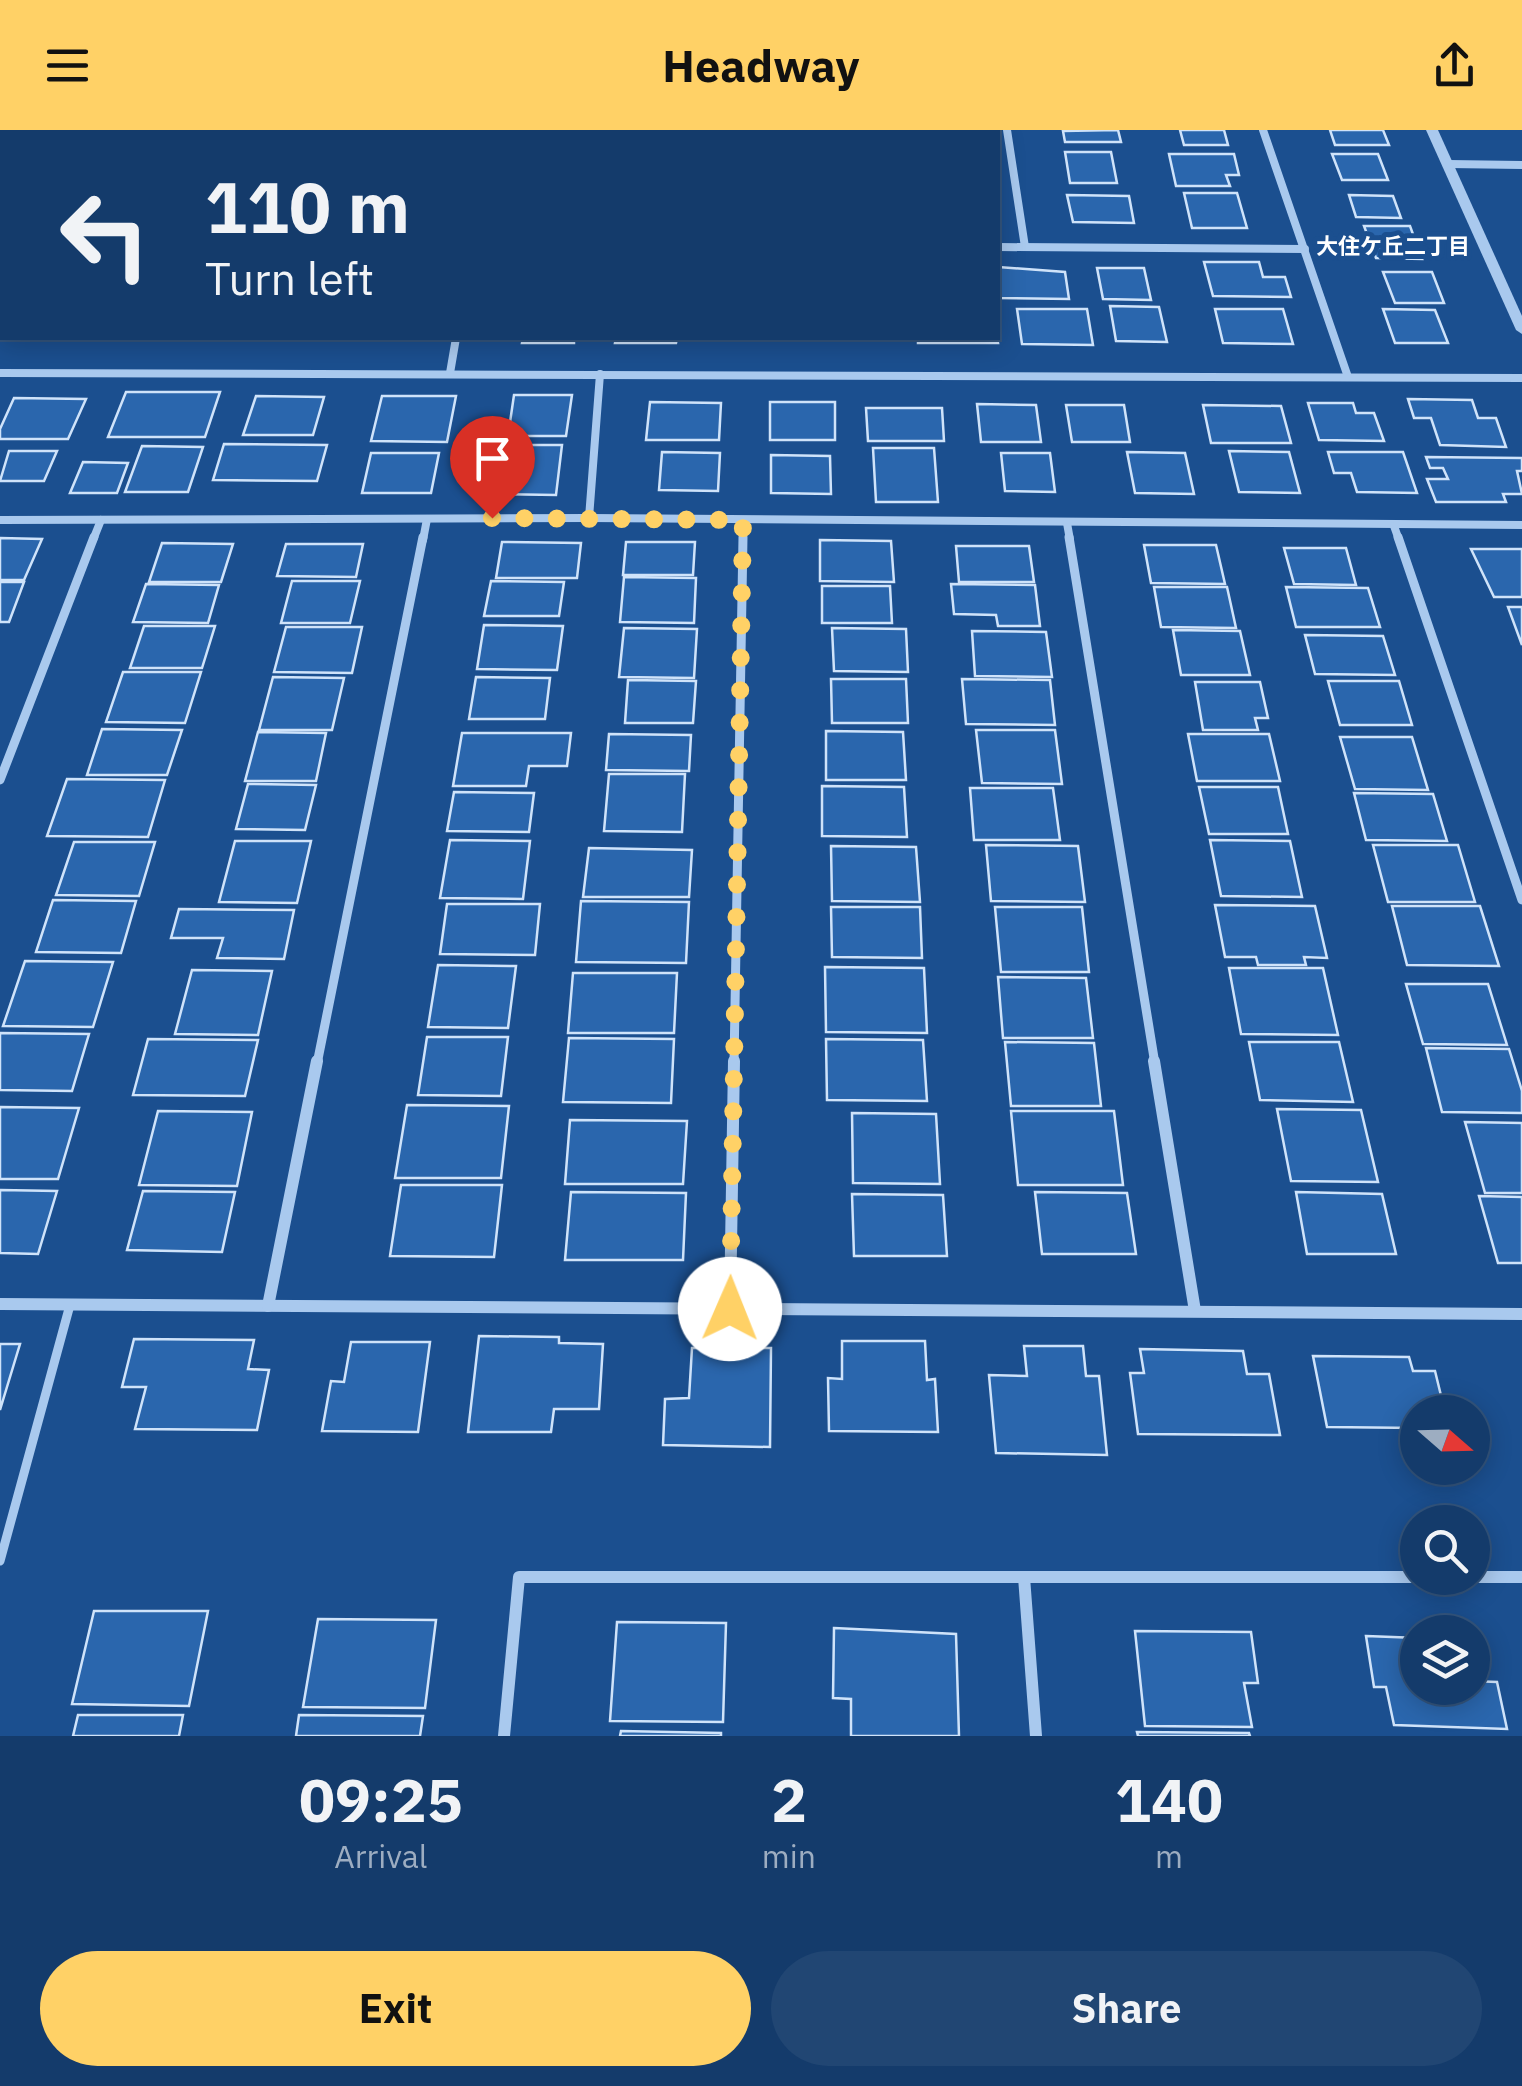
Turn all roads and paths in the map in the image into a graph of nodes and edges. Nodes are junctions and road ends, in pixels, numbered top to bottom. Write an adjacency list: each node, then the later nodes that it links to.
1 (1007, 130): 7 (street)
2 (1263, 130): 8 (street)
3 (1432, 130): 4 (street)
4 (1448, 164): 5 (street); 9 (street)
5 (1522, 165)
6 (1000, 247): 7 (street)
7 (1025, 247): 8 (street)
8 (1305, 249): 14 (street)
9 (1522, 330)
10 (456, 340): 12 (street)
11 (0, 373): 12 (street)
12 (450, 374): 13 (street)
13 (600, 374): 14 (street); 16 (street)
14 (1348, 377): 15 (street)
15 (1522, 378)
16 (589, 518): 17 (street); 20 (street)
17 (427, 519): 19 (street); 28 (street)
18 (0, 520): 19 (street)
19 (100, 520): 24 (street)
20 (743, 520): 21 (street); 29 (street)
21 (1067, 523): 23 (street); 30 (street)
22 (1522, 525): 23 (street)
23 (1394, 526): 25 (street)
24 (0, 780)
25 (1522, 900)
26 (0, 1304): 27 (street)
27 (70, 1305): 28 (street); 32 (lane)
28 (268, 1306): 29 (street)
29 (730, 1309): 30 (street)
30 (1194, 1311): 31 (street)
31 (1522, 1314)
32 (0, 1561)
33 (1024, 1577): 34 (street); 37 (street); 38 (street)
34 (1400, 1577)
35 (1490, 1577): 36 (street)
36 (1522, 1578)
37 (504, 1736)
38 (1036, 1736)

